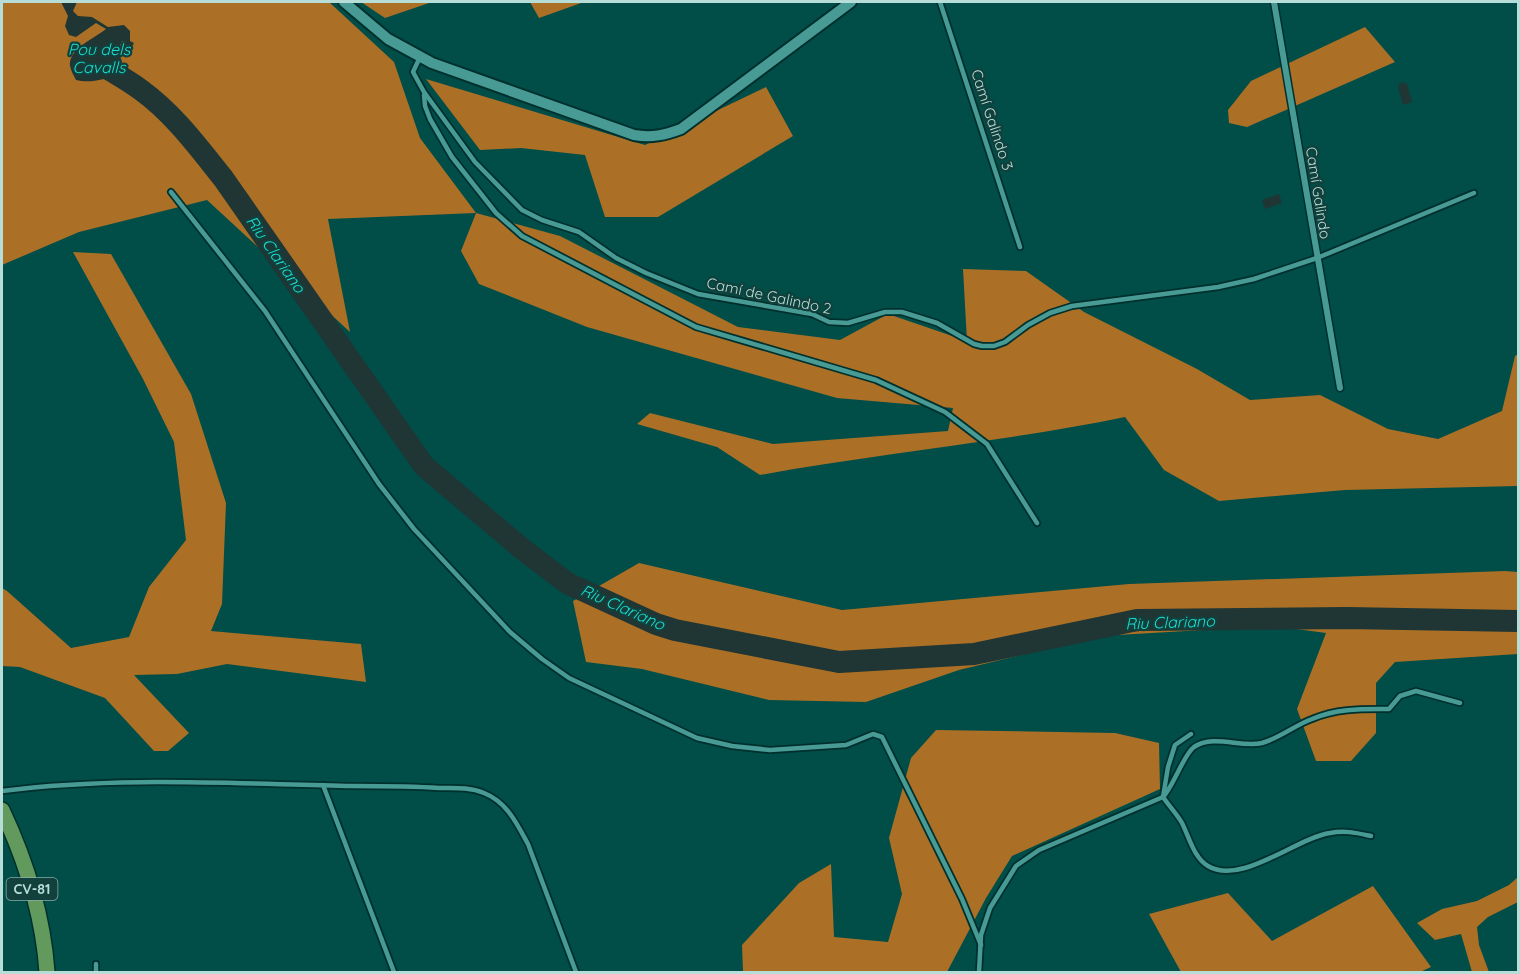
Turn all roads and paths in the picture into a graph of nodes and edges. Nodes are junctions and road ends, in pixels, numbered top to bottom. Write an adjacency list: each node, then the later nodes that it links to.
1 (344, 2): 5 (street)
2 (851, 2): 5 (street)
3 (940, 2): 9 (lane, Camí Galindo 3)
4 (1274, 2): 10 (street, Camí Galindo)
5 (420, 57): 6 (lane, Camí de Galindo 2)
6 (424, 92): 10 (lane, Camí de Galindo 2); 12 (lane)
7 (171, 192): 20 (lane)
8 (1474, 193): 10 (lane, Camí de Galindo 2)
9 (1020, 247)
10 (1317, 258): 11 (street, Camí Galindo)
11 (1340, 388)
12 (1037, 523)
13 (1460, 703): 17 (lane)
14 (1191, 734): 17 (lane)
15 (323, 785): 16 (lane); 24 (lane); 25 (lane)
16 (2, 791)
17 (1163, 797): 19 (lane); 20 (lane)
18 (2, 810): 22 (main road, CV-81)
19 (1371, 837)
20 (981, 945): 26 (lane)
21 (96, 964): 23 (lane)
22 (46, 972)
23 (96, 972)
24 (394, 972)
25 (576, 972)
26 (979, 972)

